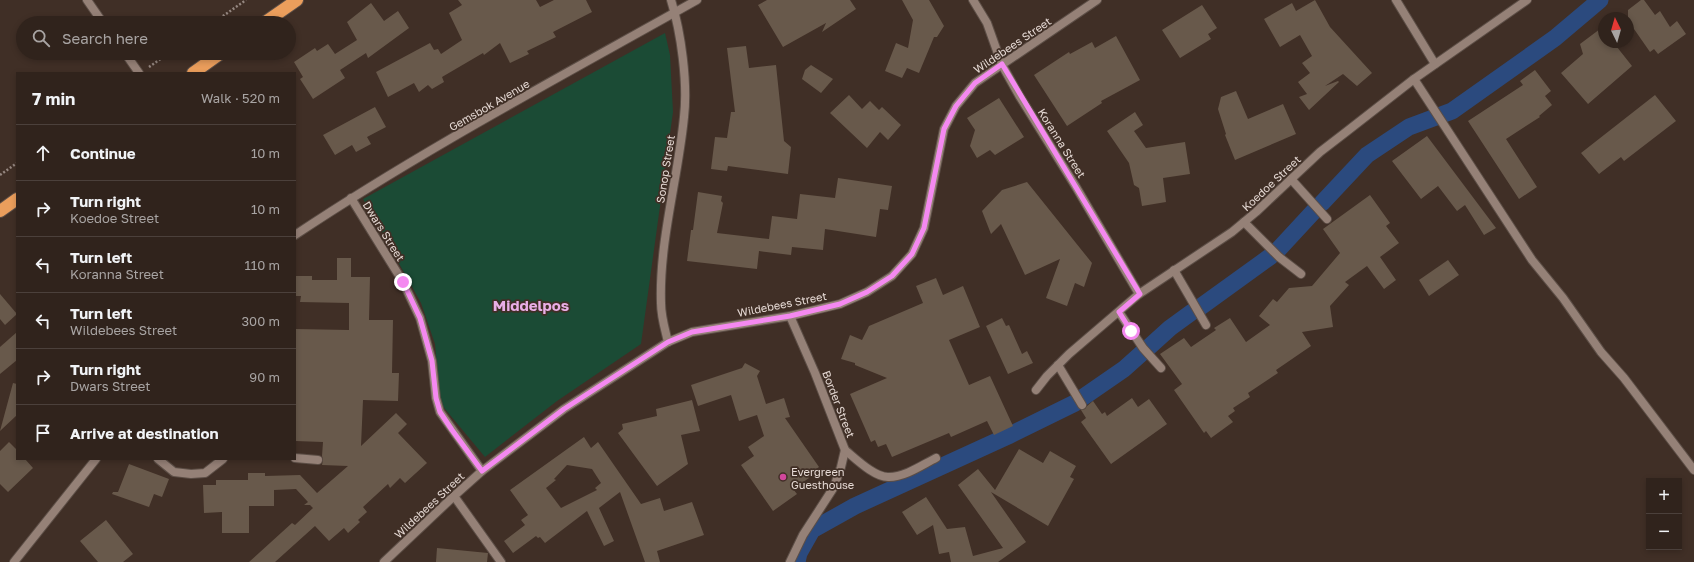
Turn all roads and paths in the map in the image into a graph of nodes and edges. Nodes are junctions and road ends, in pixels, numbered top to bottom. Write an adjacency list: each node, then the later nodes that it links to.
1 (87, 0): 11 (street)
2 (246, 0): 12 (path)
3 (297, 0): 13 (highway)
4 (671, 0): 10 (street, Sonop Street)
5 (697, 0): 10 (street, Gemsbok Avenue)
6 (973, 0): 17 (street, Koranna Street)
7 (1097, 0): 17 (street, Wildebees Street)
8 (1396, 0): 18 (street)
9 (1528, 0): 18 (street, Koedoe Street)
10 (675, 13): 25 (street, Gemsbok Avenue); 37 (street, Sonop Street)
11 (98, 16)
12 (222, 16)
13 (274, 16)
14 (132, 60): 19 (street)
15 (159, 60): 19 (path)
16 (211, 60): 20 (highway)
17 (1002, 64): 33 (street, Koranna Street); 35 (street, Wildebees Street)
18 (1435, 64): 21 (street, Koedoe Street)
19 (143, 71)
20 (193, 72)
21 (1414, 79): 24 (street, Koedoe Street); 49 (street)
22 (16, 164): 23 (path)
23 (0, 175)
24 (1291, 179): 28 (street); 29 (street, Koedoe Street)
25 (351, 198): 30 (street, Gemsbok Avenue); 50 (street, Dwars Street)
26 (16, 200): 27 (highway)
27 (0, 211)
28 (1327, 218)
29 (1244, 222): 31 (street, Koedoe Street); 32 (street)
30 (296, 234)
31 (1174, 270): 33 (street, Koedoe Street); 36 (street)
32 (1301, 274)
33 (1140, 294): 34 (street, Koedoe Street)
34 (1119, 312): 38 (street, Koedoe Street); 39 (street)
35 (790, 316): 37 (street, Wildebees Street); 42 (street, Border Street)
36 (1206, 326)
37 (668, 342): 50 (street, Wildebees Street)
38 (1058, 365): 40 (street, Koedoe Street); 41 (street)
39 (1161, 368)
40 (1036, 390)
41 (1082, 405)
42 (845, 450): 44 (street); 55 (street, Border Street)
43 (296, 458): 48 (street)
44 (936, 458)
45 (95, 460): 52 (street)
46 (159, 460): 47 (street)
47 (222, 460)
48 (318, 460)
49 (1694, 470)
50 (482, 471): 51 (street, Wildebees Street)
51 (454, 496): 53 (street, Wildebees Street); 54 (street)
52 (14, 562)
53 (384, 562)
54 (501, 562)
55 (790, 562)

